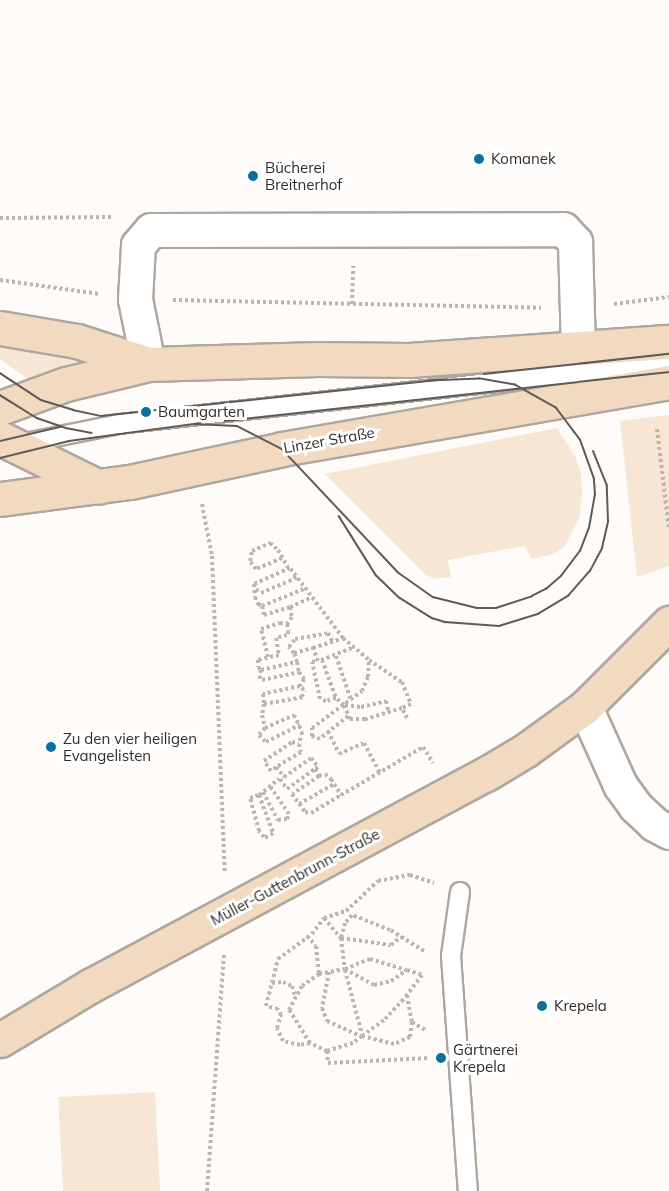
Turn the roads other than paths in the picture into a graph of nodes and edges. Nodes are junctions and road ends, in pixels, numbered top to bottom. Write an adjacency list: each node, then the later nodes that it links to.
1 (0, 328): 5 (main road)
2 (669, 342): 3 (main road)
3 (578, 348): 5 (main road); 5 (street)
4 (669, 363): 8 (lane)
5 (148, 364): 7 (main road)
6 (669, 382): 9 (main road, Linzer Straße)
7 (0, 408)
8 (4, 444): 9 (main road)
9 (99, 487): 10 (main road, Linzer Straße)
10 (0, 499)
11 (669, 622): 12 (main road)
12 (585, 707): 13 (street); 15 (main road, Müller-Guttenbrunn-Straße)
13 (669, 832)
14 (460, 892): 16 (lane)
15 (0, 1040)
16 (468, 1191)

